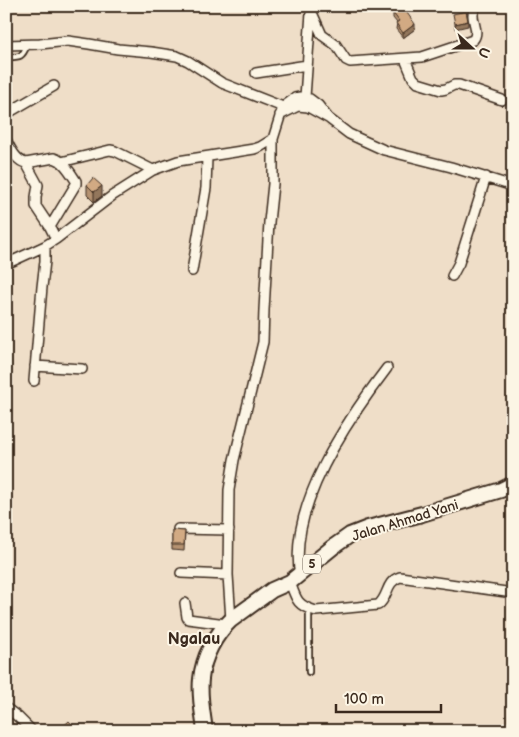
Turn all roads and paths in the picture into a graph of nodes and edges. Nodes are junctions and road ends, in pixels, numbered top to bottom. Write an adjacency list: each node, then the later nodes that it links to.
1 (478, 6): 6 (street)
2 (311, 8): 6 (street); 7 (street)
3 (6, 45): 4 (street)
4 (27, 45): 5 (lane); 12 (street)
5 (6, 57)
6 (405, 59): 11 (street)
7 (307, 65): 8 (street); 10 (street)
8 (256, 73)
9 (54, 86): 13 (street)
10 (305, 97): 12 (street); 14 (street)
11 (502, 100)
12 (282, 111): 14 (street); 15 (street)
13 (6, 114)
14 (328, 118): 22 (street)
15 (273, 139): 18 (street); 36 (street)
16 (6, 140): 17 (street)
17 (10, 157): 20 (street)
18 (207, 157): 21 (street); 28 (street)
19 (61, 162): 20 (street); 21 (street); 24 (street)
20 (26, 163): 24 (street)
21 (154, 170): 25 (street)
22 (486, 177): 23 (street); 29 (street)
23 (513, 186)
24 (50, 227): 25 (street)
25 (56, 239): 26 (street)
26 (45, 246): 27 (street); 30 (street)
27 (6, 264)
28 (192, 271)
29 (452, 276)
30 (35, 366): 32 (street); 33 (street)
31 (387, 368): 39 (street)
32 (82, 369)
33 (34, 381)
34 (513, 484): 39 (highway, Jalan Ahmad Yani / 5)
35 (178, 529): 36 (street)
36 (228, 530): 38 (street)
37 (181, 574): 38 (street)
38 (228, 575): 43 (street)
39 (295, 578): 42 (street); 43 (highway, Jalan Ahmad Yani / 5)
40 (513, 593): 42 (street)
41 (185, 603): 43 (street)
42 (309, 609): 44 (lane)
43 (228, 622): 47 (highway, Jalan Ahmad Yani / 5)
44 (309, 672)
45 (6, 708): 46 (street)
46 (32, 731)
47 (205, 731)

